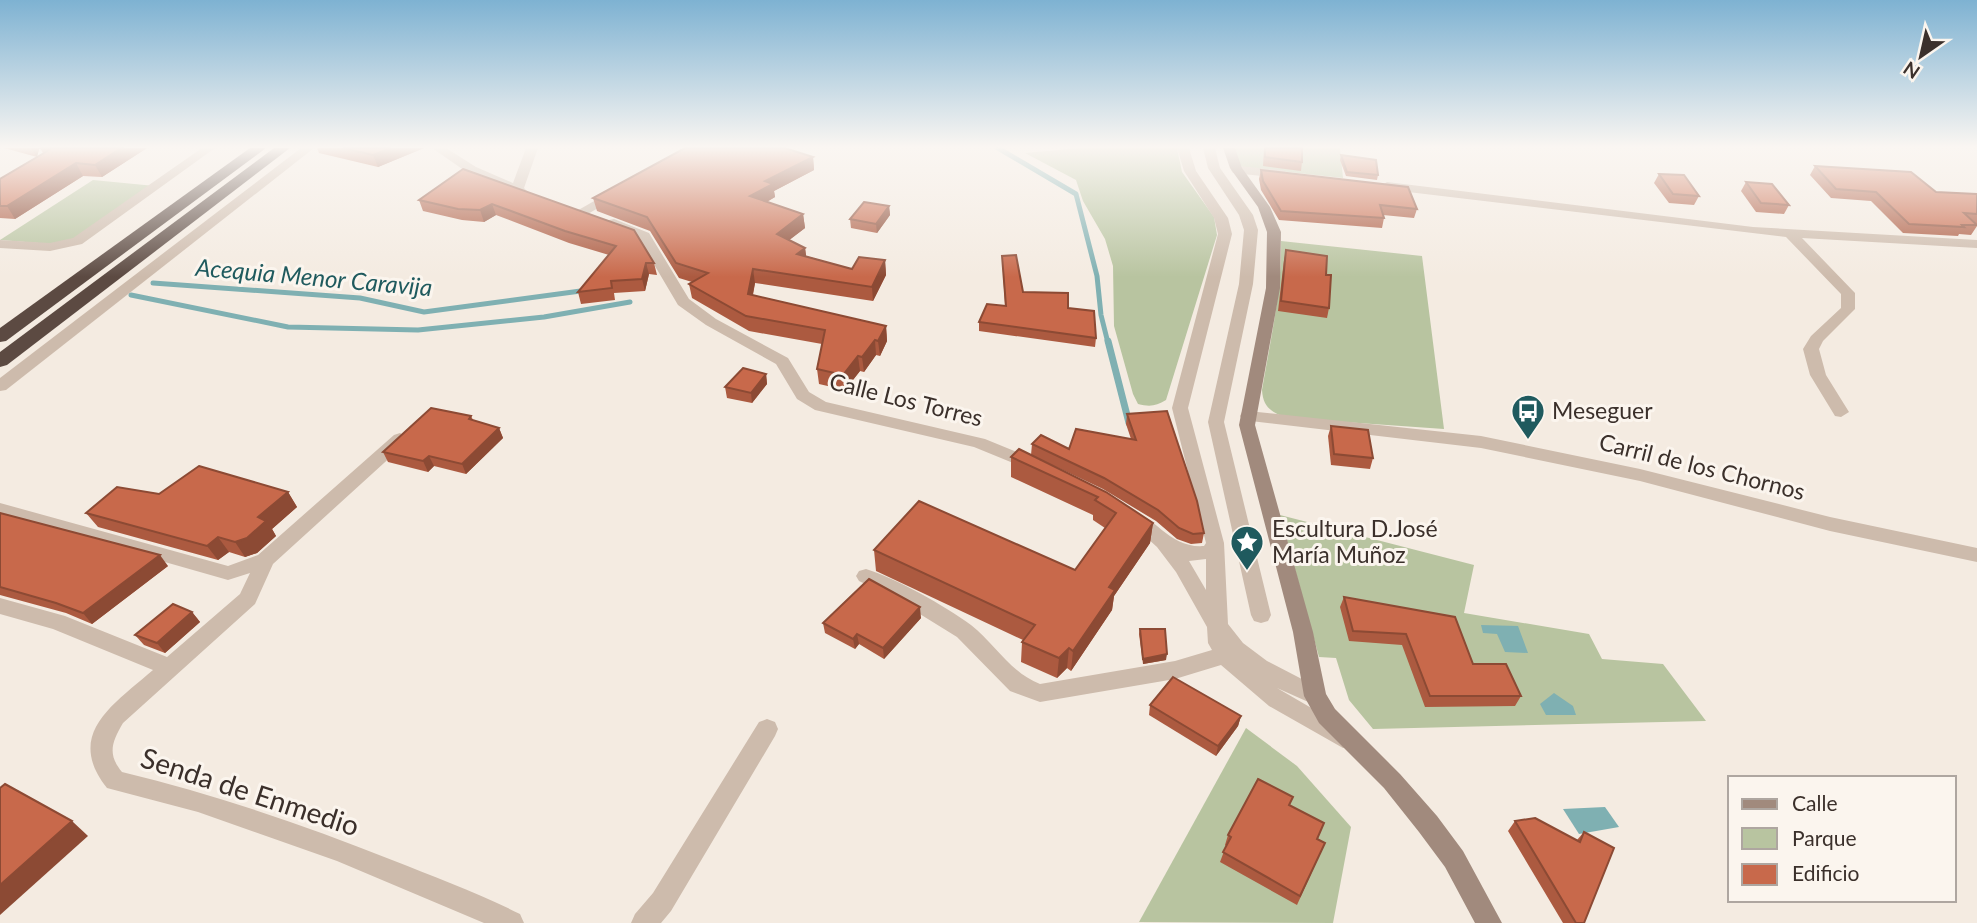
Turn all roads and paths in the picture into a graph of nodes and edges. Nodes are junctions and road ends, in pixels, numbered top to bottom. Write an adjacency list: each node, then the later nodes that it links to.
1 (147, 191): 15 (street)
2 (200, 191): 17 (highway)
3 (226, 191): 18 (highway)
4 (253, 191): 19 (street)
5 (520, 191): 11 (street)
6 (617, 191): 13 (street)
7 (1203, 191): 26 (street)
8 (1230, 191): 32 (street)
9 (1252, 191): 21 (street)
10 (1425, 191): 14 (street)
11 (539, 198)
12 (561, 205): 13 (street, Calle Los Torres)
13 (582, 212): 23 (street, Calle Los Torres)
14 (1791, 234): 16 (street); 20 (street)
15 (0, 244)
16 (1977, 244)
17 (0, 337)
18 (0, 360)
19 (0, 386)
20 (1841, 412)
21 (1248, 416): 28 (street, Carril de los Chornos); 36 (street)
22 (410, 430): 29 (street)
23 (1047, 471)
24 (0, 509): 29 (street)
25 (1126, 514): 27 (street)
26 (1214, 543): 27 (street); 33 (street)
27 (1168, 545): 33 (street)
28 (1977, 555)
29 (265, 561): 35 (street, Senda de Enmedio)
30 (866, 576): 34 (street)
31 (0, 606): 35 (street)
32 (1261, 615)
33 (1217, 625): 34 (street)
34 (1232, 653): 36 (street); 38 (street)
35 (169, 667): 39 (street, Senda de Enmedio)
36 (1315, 696): 38 (street)
37 (766, 729): 40 (street)
38 (1354, 744): 41 (street)
39 (511, 923)
40 (644, 923)
41 (1489, 923)

